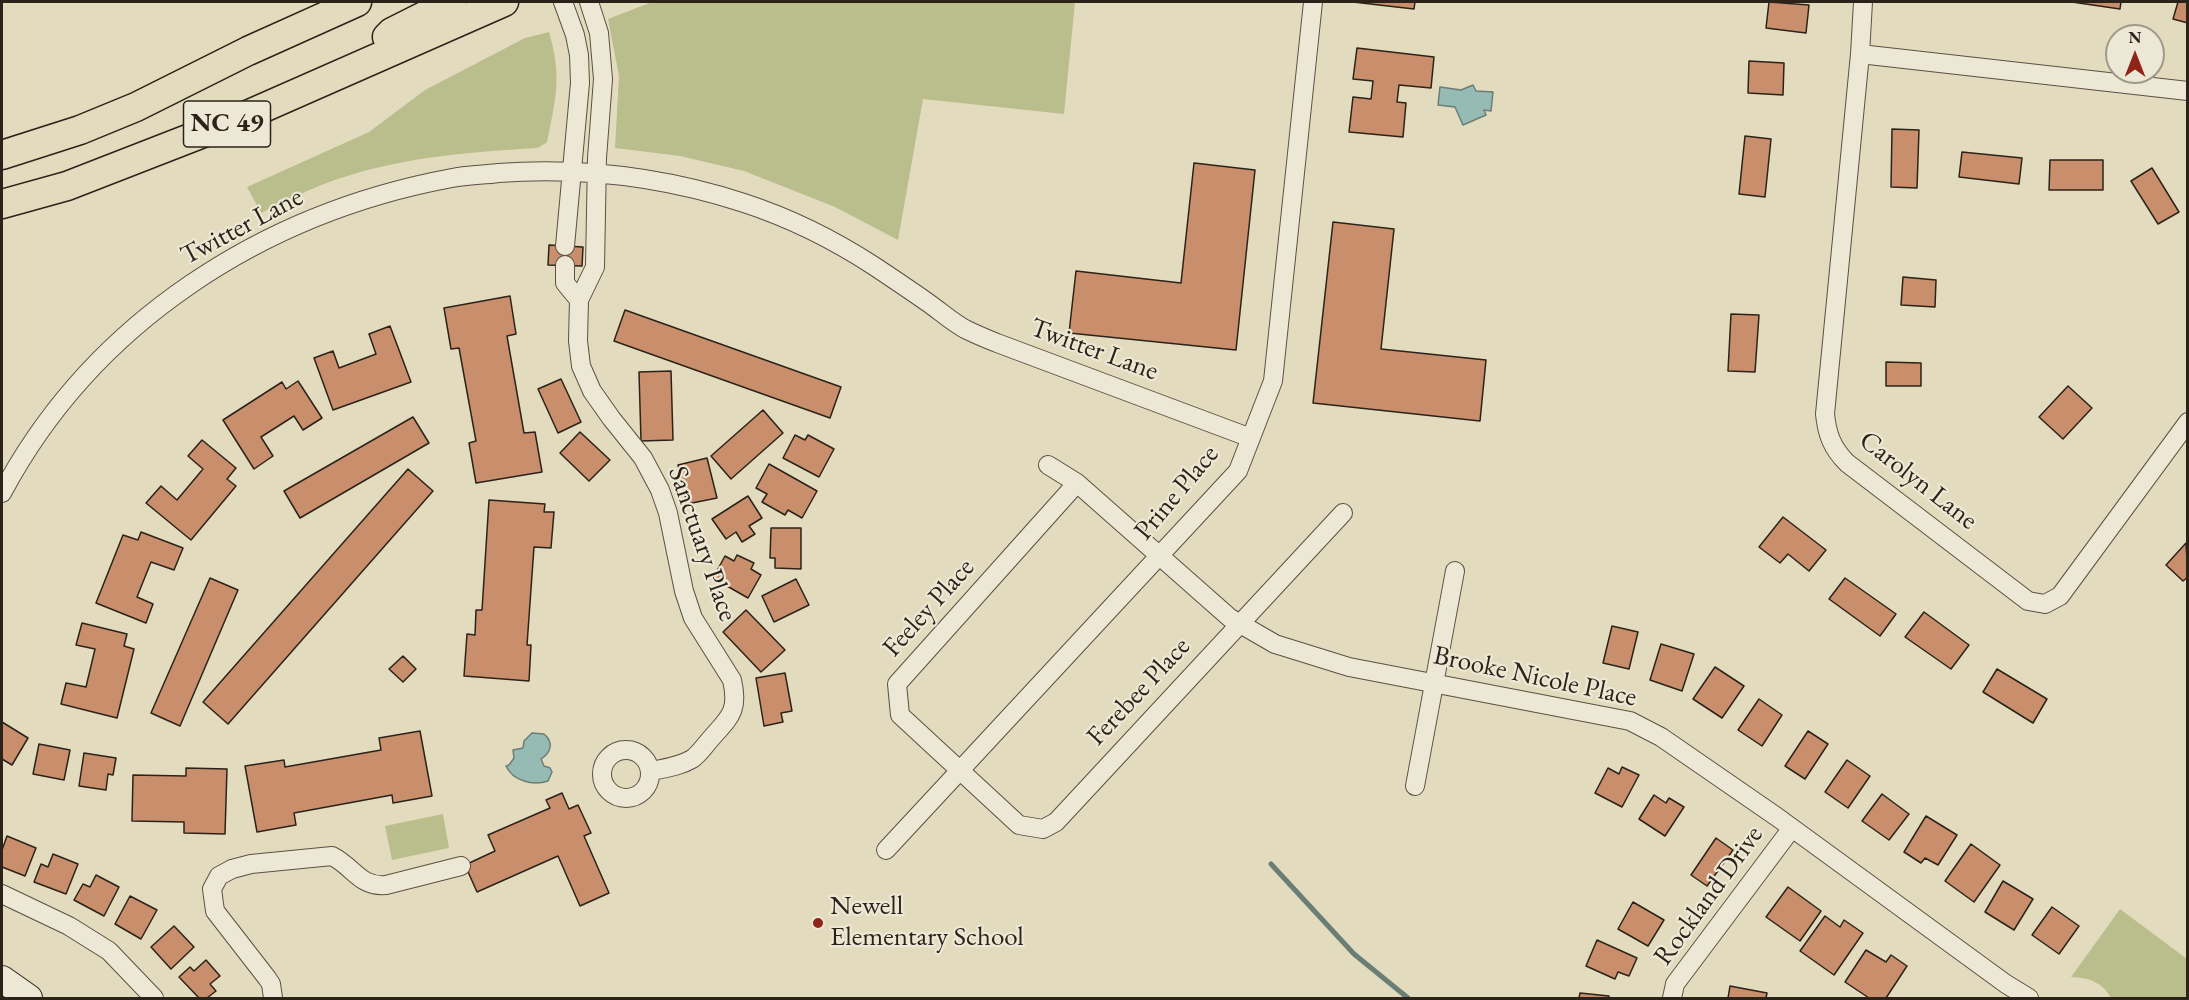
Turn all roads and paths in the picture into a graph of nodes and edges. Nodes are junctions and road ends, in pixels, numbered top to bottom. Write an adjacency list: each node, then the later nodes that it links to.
1 (357, 2): 11 (main road, NC 49)
2 (452, 2): 9 (main road)
3 (504, 2): 9 (main road, NC 49)
4 (563, 2): 12 (street)
5 (589, 2): 13 (street, Sanctuary Place)
6 (1313, 2): 19 (street, Prine Place)
7 (1863, 2): 8 (street, Carolyn Lane)
8 (1860, 54): 10 (street); 18 (street, Carolyn Lane)
9 (352, 69): 14 (main road, NC 49)
10 (2187, 92)
11 (6, 153)
12 (573, 171): 13 (street, Twitter Lane); 15 (street); 22 (street, Twitter Lane)
13 (597, 173): 17 (street, Sanctuary Place); 19 (street, Twitter Lane)
14 (2, 204)
15 (565, 246)
16 (565, 265): 17 (street)
17 (579, 300): 28 (street, Sanctuary Place)
18 (2187, 422)
19 (1251, 438): 24 (street, Prine Place)
20 (1048, 465): 21 (street, Brooke Nicole Place)
21 (1077, 483): 24 (street, Brooke Nicole Place); 29 (street, Feeley Place)
22 (2, 494)
23 (1343, 513): 26 (street, Ferebee Place)
24 (1160, 556): 26 (street, Brooke Nicole Place); 29 (street, Prine Place)
25 (1455, 571): 27 (street)
26 (1240, 624): 27 (street, Brooke Nicole Place); 29 (street, Ferebee Place)
27 (1436, 683): 30 (street); 31 (street, Brooke Nicole Place)
28 (651, 771)
29 (960, 772): 32 (street, Prine Place)
30 (1415, 786)
31 (1792, 828): 36 (street, Brooke Nicole Place); 40 (street, Rockland Drive)
32 (886, 850)
33 (461, 866): 39 (street)
34 (2, 894): 38 (street)
35 (2, 979): 37 (street)
36 (2001, 992): 41 (street, Brooke Nicole Place)
37 (29, 999)
38 (153, 999)
39 (273, 999)
40 (1672, 999)
41 (2029, 999)

